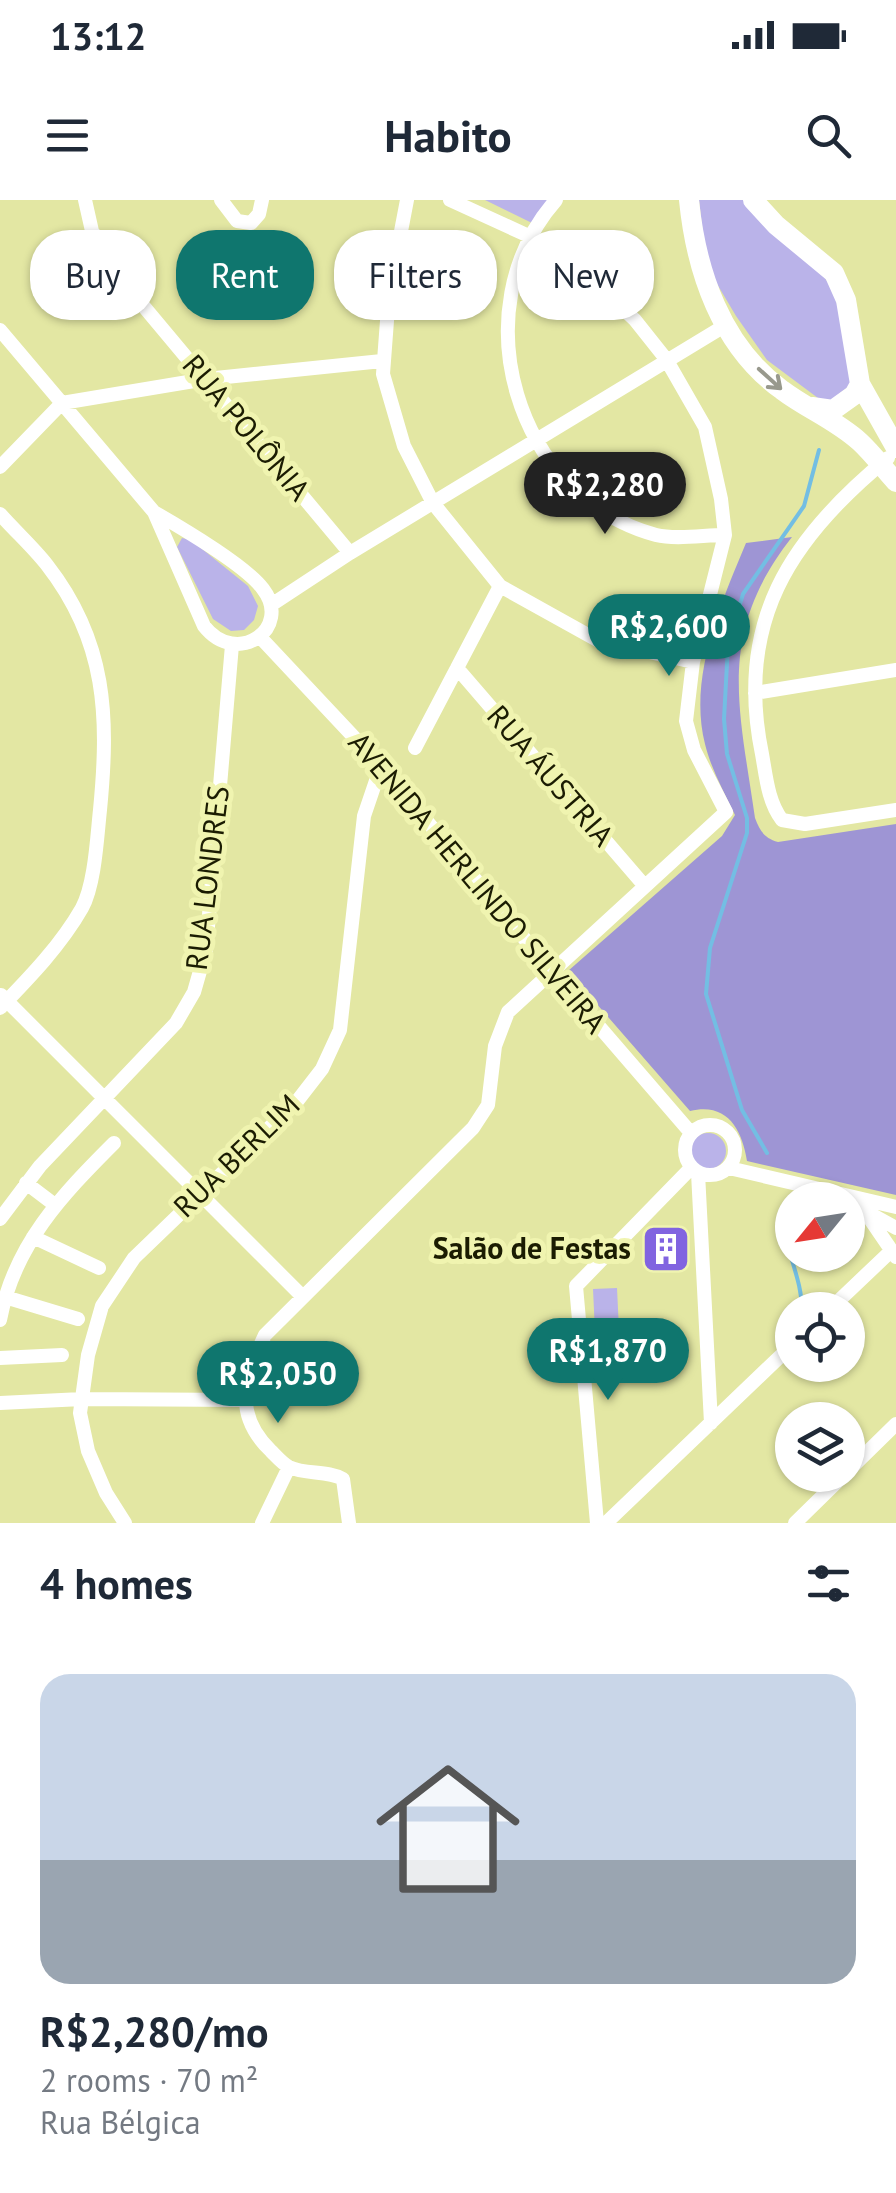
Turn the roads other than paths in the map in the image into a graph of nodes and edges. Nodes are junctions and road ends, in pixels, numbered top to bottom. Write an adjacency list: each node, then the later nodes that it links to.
1 (84, 200): 17 (street, RUA POLÔNIA)
2 (222, 200): 3 (street)
3 (262, 200)
4 (407, 200): 16 (street)
5 (450, 200): 9 (street)
6 (556, 200): 10 (street)
7 (689, 200): 13 (street)
8 (752, 200): 18 (street)
9 (518, 230)
10 (535, 230)
11 (517, 277): 21 (street)
12 (635, 320): 15 (street)
13 (726, 325): 15 (street); 20 (street, one-way to 20)
14 (0, 330): 19 (street)
15 (666, 359): 21 (street); 29 (street)
16 (382, 361): 17 (street); 25 (street)
17 (206, 380): 19 (street); 31 (street, RUA POLÔNIA)
18 (860, 384): 20 (street); 22 (street)
19 (62, 403): 23 (street); 26 (street)
20 (810, 407): 22 (street)
21 (534, 440): 25 (street); 29 (street)
22 (891, 455): 24 (street); 39 (street)
23 (0, 468)
24 (896, 482)
25 (433, 503): 31 (street); 32 (street)
26 (154, 512): 28 (street); 30 (street)
27 (0, 514): 45 (street)
28 (186, 530): 30 (street); 33 (street)
29 (725, 535): 36 (street)
30 (168, 544): 35 (street)
31 (350, 553): 33 (street)
32 (500, 586): 36 (street); 37 (street)
33 (271, 605): 34 (street)
34 (260, 637): 35 (street); 41 (street, AVENIDA HERLINDO SILVEIRA)
35 (232, 645): 46 (street, RUA LONDRES)
36 (693, 662): 43 (street)
37 (456, 668): 40 (street); 43 (street, RUA ÁUSTRIA)
38 (896, 670): 39 (street)
39 (755, 693): 42 (street)
40 (415, 748)
41 (381, 766): 44 (street, AVENIDA HERLINDO SILVEIRA); 53 (street, RUA BERLIM)
42 (896, 810)
43 (644, 884): 44 (street)
44 (553, 973): 47 (street, AVENIDA HERLINDO SILVEIRA); 66 (street)
45 (2, 1001): 46 (street)
46 (102, 1097): 52 (street, RUA LONDRES); 53 (street)
47 (691, 1133): 49 (street); 50 (street)
48 (114, 1143): 54 (street)
49 (729, 1168): 50 (street); 51 (street)
50 (694, 1171): 75 (street); 83 (street)
51 (779, 1182)
52 (26, 1183): 54 (street); 59 (street, RUA LONDRES)
53 (198, 1193): 66 (street); 72 (street, RUA BERLIM)
54 (55, 1205): 61 (street)
55 (865, 1205): 56 (street)
56 (896, 1207)
57 (865, 1208): 60 (street)
58 (865, 1212): 62 (street)
59 (0, 1219)
60 (896, 1228)
61 (33, 1237): 63 (street); 65 (street)
62 (894, 1254): 64 (street)
63 (99, 1268)
64 (850, 1292)
65 (4, 1296): 67 (street); 68 (street)
66 (302, 1296): 73 (street)
67 (78, 1319)
68 (0, 1320)
69 (62, 1355): 70 (street)
70 (0, 1358)
71 (775, 1361): 75 (street)
72 (82, 1400): 73 (street); 74 (street); 80 (street, RUA BERLIM)
73 (244, 1400): 78 (street)
74 (0, 1404)
75 (710, 1423): 84 (street)
76 (896, 1424): 77 (street)
77 (865, 1454)
78 (289, 1467): 81 (street); 82 (street)
79 (827, 1492): 85 (street)
80 (126, 1523)
81 (262, 1523)
82 (349, 1523)
83 (597, 1523)
84 (606, 1523)
85 (795, 1523)

